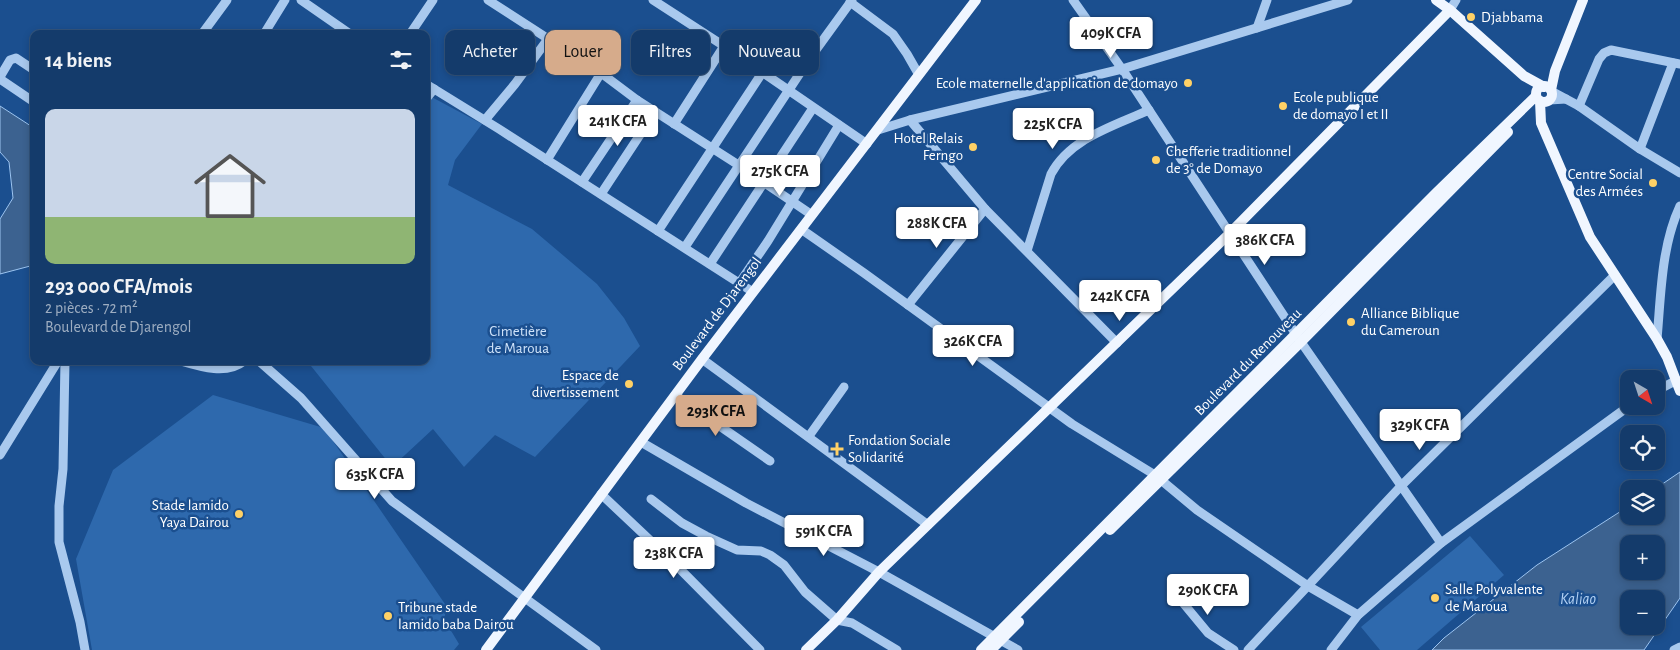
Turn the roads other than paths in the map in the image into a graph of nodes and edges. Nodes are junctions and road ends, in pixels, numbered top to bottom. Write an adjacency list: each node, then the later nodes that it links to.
1 (227, 0): 17 (street)
2 (285, 0): 18 (street)
3 (301, 0): 19 (street)
4 (433, 0): 20 (street)
5 (488, 0): 21 (street)
6 (653, 0): 23 (street)
7 (976, 0): 32 (main road, Boulevard de Djarengol)
8 (1073, 0): 27 (street)
9 (1267, 0): 16 (street)
10 (1348, 0): 16 (street)
11 (1436, 0): 15 (main road)
12 (1456, 0): 15 (street)
13 (1583, 0): 36 (main road)
14 (851, 1): 32 (street); 35 (street)
15 (1450, 10): 36 (main road); 63 (main road)
16 (1257, 28): 27 (street)
17 (205, 30)
18 (266, 30)
19 (344, 30)
20 (413, 30)
21 (545, 37)
22 (545, 43): 43 (street)
23 (720, 43)
24 (720, 52): 45 (street)
25 (1676, 64): 39 (street); 50 (street)
26 (30, 67): 33 (street)
27 (1122, 68): 41 (street); 44 (street)
28 (600, 75): 51 (street)
29 (604, 75): 38 (street)
30 (761, 75): 49 (street)
31 (765, 75): 35 (street)
32 (919, 75): 47 (main road, Boulevard de Djarengol)
33 (0, 78): 37 (street)
34 (430, 87): 43 (street)
35 (789, 91): 40 (street); 52 (street)
36 (1544, 95): 39 (street); 67 (main road); 71 (main road, Boulevard du Renouveau)
37 (30, 99)
38 (637, 100): 42 (street); 54 (street)
39 (1579, 106): 50 (street)
40 (813, 108): 46 (street); 55 (street)
41 (1149, 110): 63 (street); 65 (street)
42 (655, 112): 45 (street); 56 (street)
43 (485, 120): 51 (street)
44 (910, 120): 47 (street); 59 (street)
45 (674, 124): 49 (street)
46 (839, 125): 48 (street); 57 (street)
47 (878, 130): 48 (main road, Boulevard de Djarengol)
48 (867, 144): 60 (main road, Boulevard de Djarengol)
49 (714, 149): 52 (street); 62 (street)
50 (1640, 149): 53 (street)
51 (547, 160): 54 (street)
52 (740, 166): 55 (street); 64 (street)
53 (1680, 173)
54 (582, 182): 56 (street)
55 (764, 182): 57 (street); 66 (street)
56 (601, 194): 62 (street)
57 (791, 201): 60 (street); 68 (street)
58 (1680, 206): 72 (street)
59 (985, 209): 65 (street); 70 (street)
60 (812, 216): 61 (main road, Boulevard de Djarengol)
61 (801, 229): 69 (main road, Boulevard de Djarengol); 70 (street)
62 (658, 231): 64 (street)
63 (1230, 233): 71 (street); 73 (main road)
64 (685, 248): 66 (street)
65 (1026, 251): 73 (street)
66 (710, 264): 68 (street)
67 (1615, 275): 72 (main road); 92 (street)
68 (740, 282): 69 (street)
69 (753, 292): 74 (main road, Boulevard de Djarengol)
70 (908, 305): 85 (street)
71 (1299, 338): 91 (main road, Boulevard du Renouveau); 92 (street)
72 (1657, 339): 80 (main road)
73 (1117, 343): 85 (main road)
74 (702, 358): 84 (main road, Boulevard de Djarengol); 87 (street)
75 (56, 365): 89 (street)
76 (65, 365): 106 (street)
77 (194, 365): 78 (street)
78 (238, 365)
79 (264, 365): 100 (street)
80 (1677, 380): 82 (street); 83 (main road)
81 (844, 386): 87 (street)
82 (1665, 387)
83 (1680, 391)
84 (675, 395): 88 (main road, Boulevard de Djarengol); 90 (street)
85 (1051, 408): 91 (street); 95 (main road)
86 (1620, 412): 96 (street)
87 (809, 436): 95 (street)
88 (641, 442): 93 (main road, Boulevard de Djarengol); 97 (street)
89 (0, 455)
90 (770, 461)
91 (1158, 477): 98 (street); 103 (main road, Boulevard du Renouveau)
92 (1401, 486): 96 (street); 98 (street)
93 (601, 494): 100 (main road, Boulevard de Djarengol); 109 (street)
94 (651, 499): 102 (street)
95 (928, 525): 97 (main road)
96 (1441, 543): 101 (street)
97 (879, 572): 102 (main road); 103 (street)
98 (1308, 586): 101 (street); 117 (street)
99 (1174, 592): 116 (street)
100 (525, 599): 107 (main road, Boulevard de Djarengol); 108 (street)
101 (1358, 616): 118 (street)
102 (837, 620): 104 (street); 110 (main road)
103 (998, 639): 113 (main road, Boulevard du Renouveau); 114 (main road, Boulevard du Renouveau); 115 (street)
104 (884, 641): 111 (street); 112 (street)
105 (1680, 647): 119 (street)
106 (85, 650)
107 (486, 650)
108 (596, 650)
109 (760, 650)
110 (806, 650)
111 (880, 650)
112 (897, 650)
113 (981, 650)
114 (991, 650)
115 (1018, 650)
116 (1234, 650)
117 (1248, 650)
118 (1331, 650)
119 (1674, 650)

